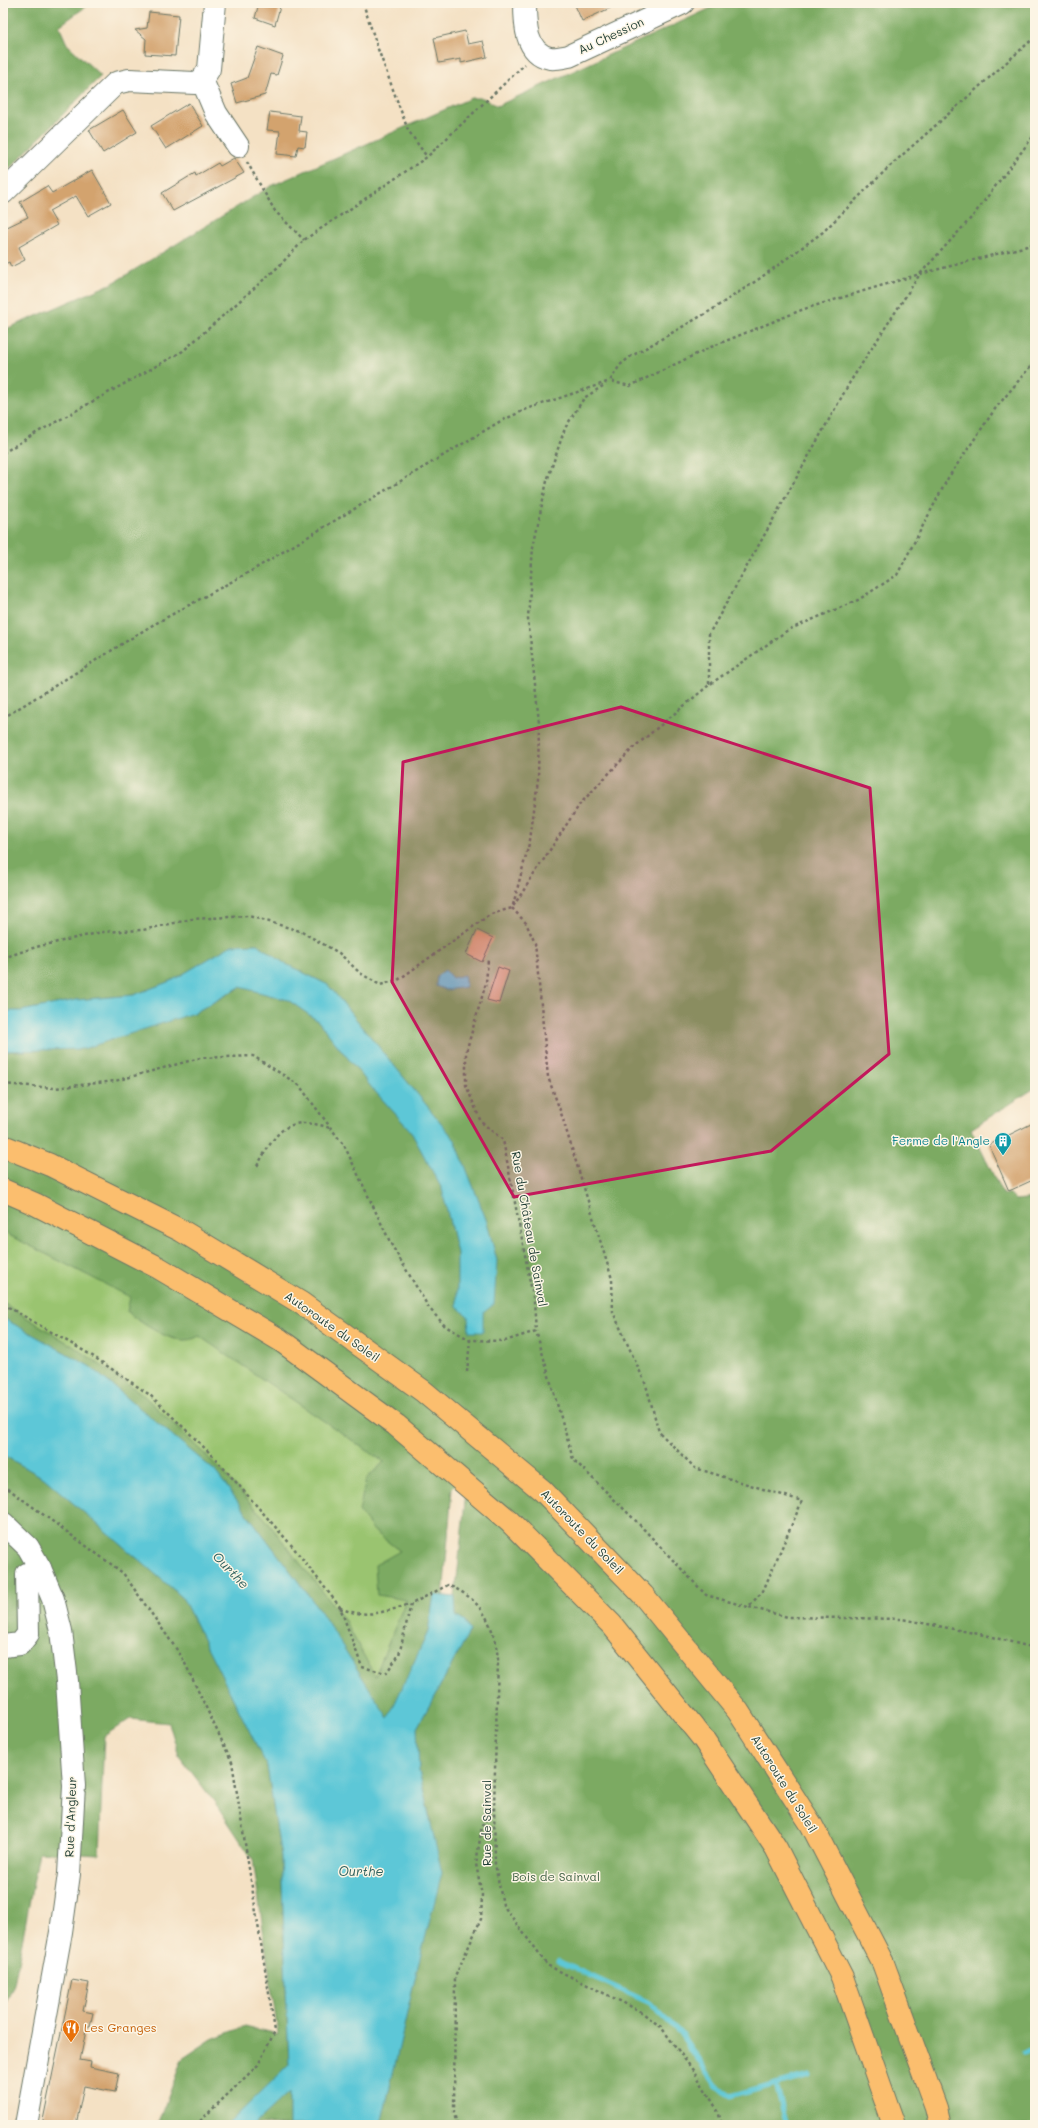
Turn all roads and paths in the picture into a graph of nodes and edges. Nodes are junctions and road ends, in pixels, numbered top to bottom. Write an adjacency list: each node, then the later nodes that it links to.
1 (215, 3): 7 (street)
2 (363, 3): 10 (path)
3 (525, 3): 6 (street)
4 (683, 3): 6 (street, Au Chession)
5 (1035, 38): 16 (path)
6 (537, 53): 10 (path)
7 (202, 80): 9 (street); 11 (street)
8 (1035, 134): 14 (path)
9 (238, 146): 12 (path)
10 (427, 157): 12 (path)
11 (3, 193)
12 (304, 240): 17 (path)
13 (1035, 244): 14 (path)
14 (920, 274): 16 (path); 18 (path)
15 (1035, 361): 18 (path)
16 (610, 381): 19 (path); 20 (path)
17 (3, 453)
18 (709, 685): 20 (path)
19 (3, 718)
20 (512, 908): 21 (path); 37 (path)
21 (3, 956)
22 (488, 959): 29 (path, Rue du Château de Sainval)
23 (3, 1084): 24 (path)
24 (331, 1128): 26 (path); 30 (path)
25 (3, 1146): 46 (highway, Autoroute du Soleil)
26 (257, 1166)
27 (3, 1190): 45 (highway)
28 (3, 1304): 36 (path)
29 (536, 1331): 30 (path); 37 (path, Rue du Château de Sainval)
30 (470, 1340): 31 (path)
31 (467, 1372)
32 (3, 1484): 42 (path)
33 (3, 1523): 34 (street, Rue d'Angleur)
34 (40, 1568): 38 (street); 41 (street, Rue d'Angleur)
35 (411, 1604): 36 (path); 36 (path); 40 (path, Rue de Sainval)
36 (340, 1607)
37 (748, 1607): 39 (path, Rue du Château de Sainval)
38 (3, 1646)
39 (1035, 1648)
40 (494, 1807): 43 (path); 44 (path, Rue de Sainval)
41 (26, 2125)
42 (196, 2125)
43 (457, 2125)
44 (722, 2125)
45 (894, 2125)
46 (940, 2125)

